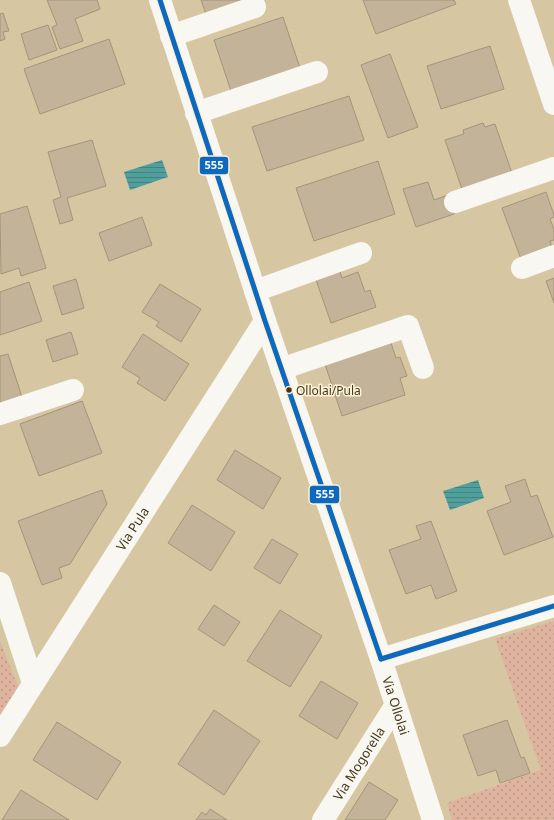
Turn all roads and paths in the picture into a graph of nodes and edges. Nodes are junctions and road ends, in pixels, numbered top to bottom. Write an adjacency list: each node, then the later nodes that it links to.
1 (160, 0): 4 (street, Via Ollolai)
2 (519, 0): 6 (street)
3 (255, 7): 4 (street)
4 (171, 36): 7 (street, Via Ollolai)
5 (318, 72): 7 (street)
6 (554, 104)
7 (196, 113): 13 (street, Via Ollolai)
8 (554, 168): 9 (street)
9 (455, 202)
10 (361, 253): 13 (street)
11 (554, 256): 12 (street)
12 (522, 268)
13 (255, 291): 14 (street, Via Ollolai)
14 (265, 321): 16 (street, Via Ollolai); 22 (street, Via Pula)
15 (423, 368): 16 (street)
16 (281, 369): 21 (street, Via Ollolai)
17 (73, 390): 18 (street)
18 (0, 414)
19 (0, 583): 22 (street)
20 (554, 606): 21 (street)
21 (381, 659): 23 (street, Via Ollolai)
22 (33, 683): 24 (street, Via Pula)
23 (395, 706): 25 (street, Via Mogorella); 26 (street, Via Ollolai)
24 (0, 736)
25 (323, 820)
26 (433, 820)

